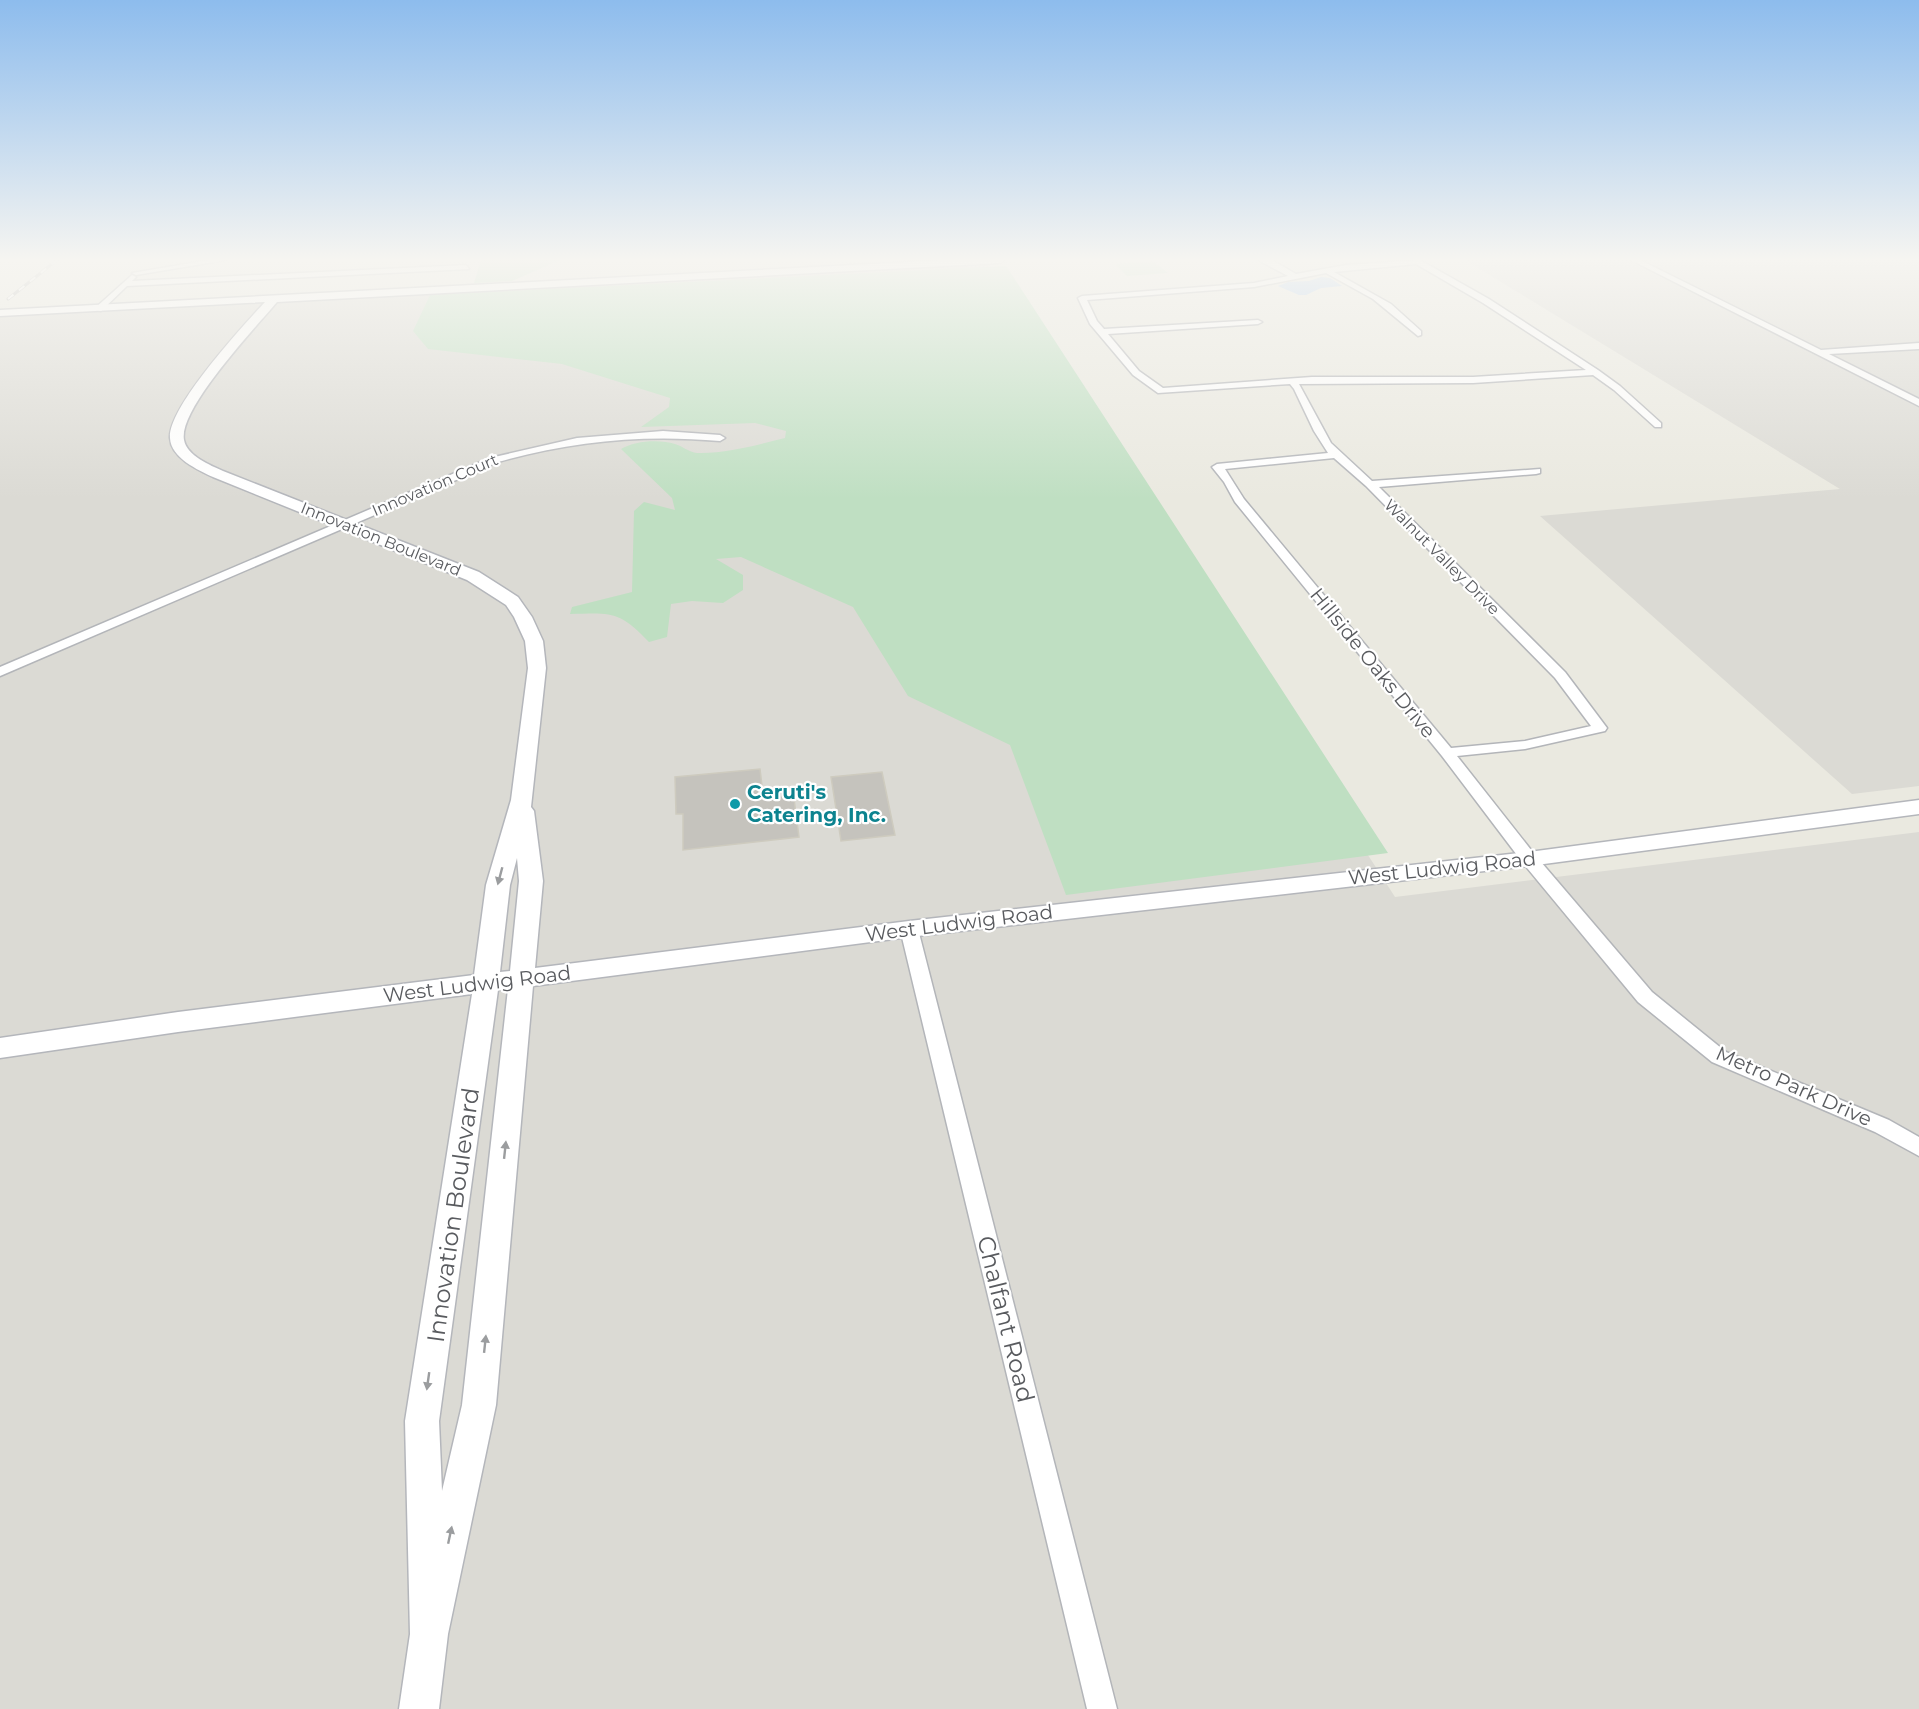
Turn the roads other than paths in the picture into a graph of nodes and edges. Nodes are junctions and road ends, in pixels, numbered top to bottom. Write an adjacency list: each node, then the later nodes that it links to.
1 (236, 340): 15 (street, Innovation Boulevard)
2 (1108, 340): 8 (street)
3 (1545, 340): 7 (street)
4 (1797, 340): 6 (street)
5 (1919, 346): 6 (street)
6 (1822, 352): 9 (street)
7 (1595, 372): 8 (street); 10 (street)
8 (1292, 381): 12 (street, Walnut Valley Drive)
9 (1919, 403)
10 (1658, 425)
11 (720, 438): 15 (street, Innovation Court)
12 (1336, 454): 14 (street, Walnut Valley Drive); 17 (street, Hillside Oaks Drive)
13 (1536, 471): 14 (street)
14 (1370, 484): 17 (street, Walnut Valley Drive)
15 (343, 524): 16 (street, Innovation Court); 18 (street, Innovation Boulevard)
16 (0, 672)
17 (1446, 753): 20 (street, Hillside Oaks Drive)
18 (522, 800): 22 (street, Innovation Boulevard); 23 (street, Innovation Boulevard, one-way to 23)
19 (1919, 807): 20 (street, West Ludwig Road)
20 (1529, 858): 21 (street, West Ludwig Road); 25 (street, Metro Park Drive)
21 (909, 929): 22 (street, West Ludwig Road); 28 (street, Chalfant Road)
22 (522, 978): 23 (street, West Ludwig Road); 26 (street, Innovation Boulevard, one-way to 22)
23 (486, 983): 24 (street, West Ludwig Road); 26 (street, Innovation Boulevard, one-way to 26)
24 (0, 1048)
25 (1919, 1147)
26 (429, 1634): 27 (street, Innovation Boulevard)
27 (419, 1709)
28 (1102, 1709)

